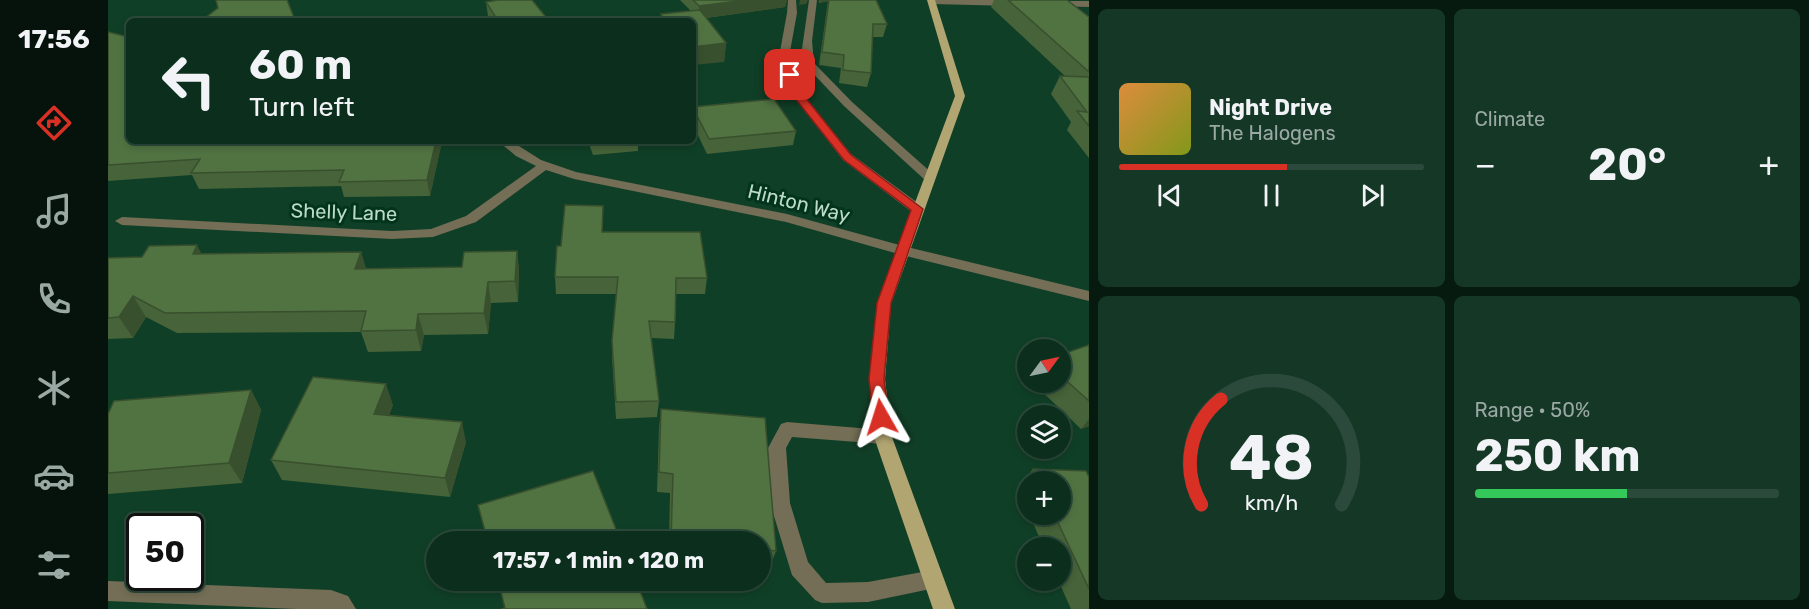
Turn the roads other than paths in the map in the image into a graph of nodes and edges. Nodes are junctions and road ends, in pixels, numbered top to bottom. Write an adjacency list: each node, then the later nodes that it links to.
1 (792, 0): 10 (street)
2 (813, 0): 9 (street)
3 (932, 1): 4 (street); 9 (main road)
4 (1022, 3)
5 (1044, 3): 6 (street)
6 (1089, 4)
7 (508, 144): 8 (street, Hinton Way)
8 (544, 166): 11 (street, Shelly Lane); 12 (street, Hinton Way)
9 (929, 177): 10 (main road)
10 (917, 209): 12 (main road)
11 (122, 221)
12 (902, 250): 13 (street, Hinton Way); 14 (main road)
13 (1089, 296)
14 (883, 437): 15 (main road); 15 (street)
15 (933, 580): 18 (main road)
16 (108, 591): 17 (street)
17 (345, 609)
18 (944, 609)

